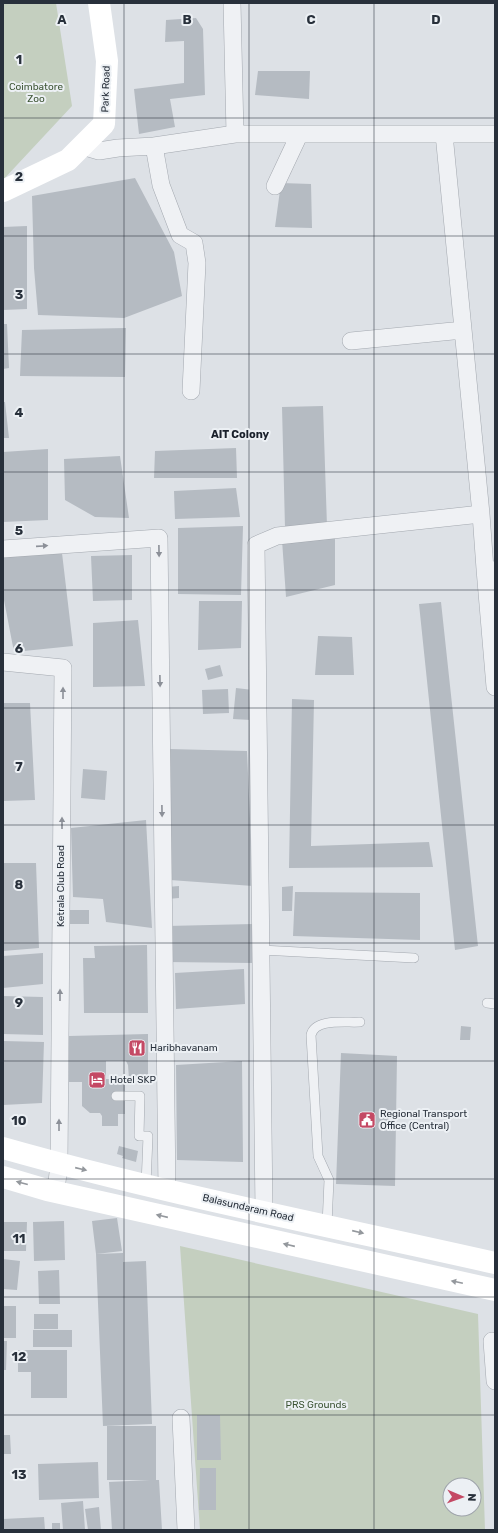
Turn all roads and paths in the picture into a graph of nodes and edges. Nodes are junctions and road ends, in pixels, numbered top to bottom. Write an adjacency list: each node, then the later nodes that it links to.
1 (99, 3): 7 (main road, Park Road)
2 (232, 3): 3 (street)
3 (235, 134): 4 (street); 8 (street)
4 (299, 134): 5 (street); 9 (street)
5 (444, 134): 6 (street); 11 (street)
6 (495, 134)
7 (82, 146): 8 (street); 10 (main road, Park Road)
8 (154, 146): 13 (street)
9 (275, 186)
10 (3, 191)
11 (463, 330): 12 (street); 14 (street)
12 (351, 341)
13 (191, 391)
14 (481, 514): 16 (street); 19 (street)
15 (3, 549): 26 (street, one-way to 26)
16 (490, 570): 18 (street)
17 (3, 662): 24 (street, Ketrala Club Road, one-way to 17)
18 (495, 687)
19 (261, 950): 20 (lane); 28 (street)
20 (414, 958)
21 (360, 1022): 29 (lane)
22 (116, 1096): 26 (lane)
23 (3, 1148): 24 (main road, Balasundaram Road)
24 (59, 1164): 26 (main road, Balasundaram Road, one-way to 26); 27 (street)
25 (3, 1177): 27 (main road, one-way to 25)
26 (157, 1187): 28 (main road, Balasundaram Road)
27 (56, 1191): 30 (main road, one-way to 27)
28 (264, 1211): 29 (main road, Balasundaram Road)
29 (323, 1224): 30 (main road); 31 (main road, Balasundaram Road, one-way to 31)
30 (313, 1250): 32 (main road, one-way to 30)
31 (495, 1263)
32 (495, 1290)
33 (492, 1341): 34 (street)
34 (495, 1381)
35 (181, 1418): 36 (street)
36 (186, 1530)

